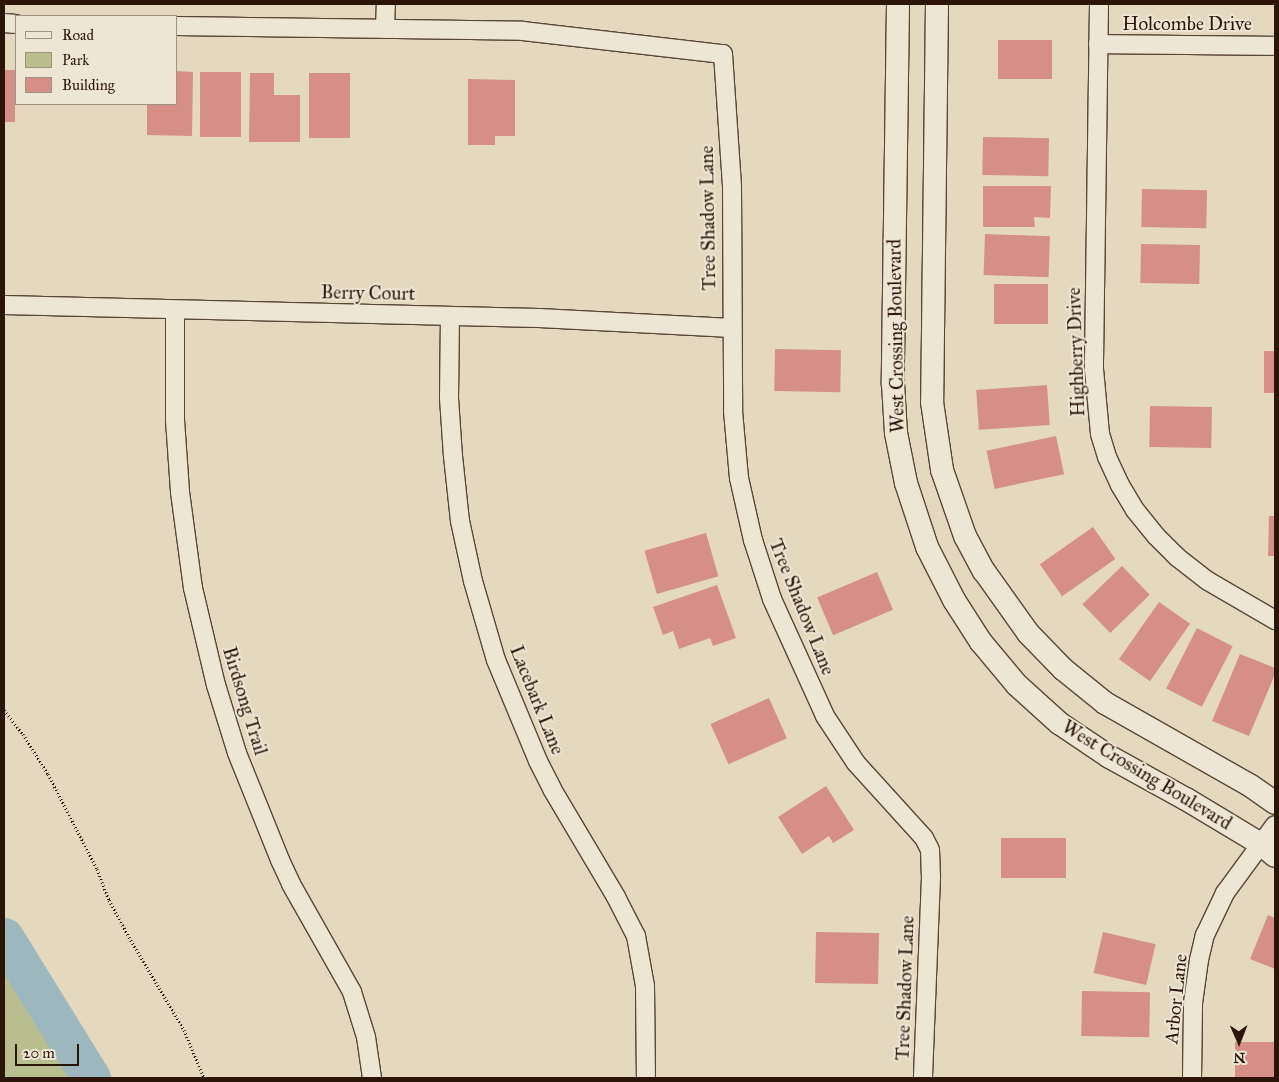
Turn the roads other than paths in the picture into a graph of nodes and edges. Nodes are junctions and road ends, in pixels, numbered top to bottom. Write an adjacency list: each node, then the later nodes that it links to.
1 (386, 4): 6 (street)
2 (898, 4): 16 (street, West Crossing Boulevard)
3 (937, 4): 14 (street, West Crossing Boulevard)
4 (1099, 4): 7 (street, Highberry Drive)
5 (178, 26): 6 (street)
6 (386, 29): 12 (street, Tree Shadow Lane)
7 (1098, 44): 8 (street, Holcombe Drive); 13 (street, Highberry Drive)
8 (1275, 46)
9 (4, 305): 10 (street, Berry Court)
10 (176, 310): 11 (street, Berry Court); 17 (street, Birdsong Trail)
11 (450, 316): 12 (street, Berry Court); 18 (street, Lacebark Lane)
12 (732, 328): 19 (street, Tree Shadow Lane)
13 (1275, 620)
14 (1275, 803)
15 (1275, 825): 16 (street, Arbor Lane)
16 (1268, 850): 20 (street, Arbor Lane)
17 (372, 1078)
18 (646, 1078)
19 (923, 1078)
20 (1192, 1078)

